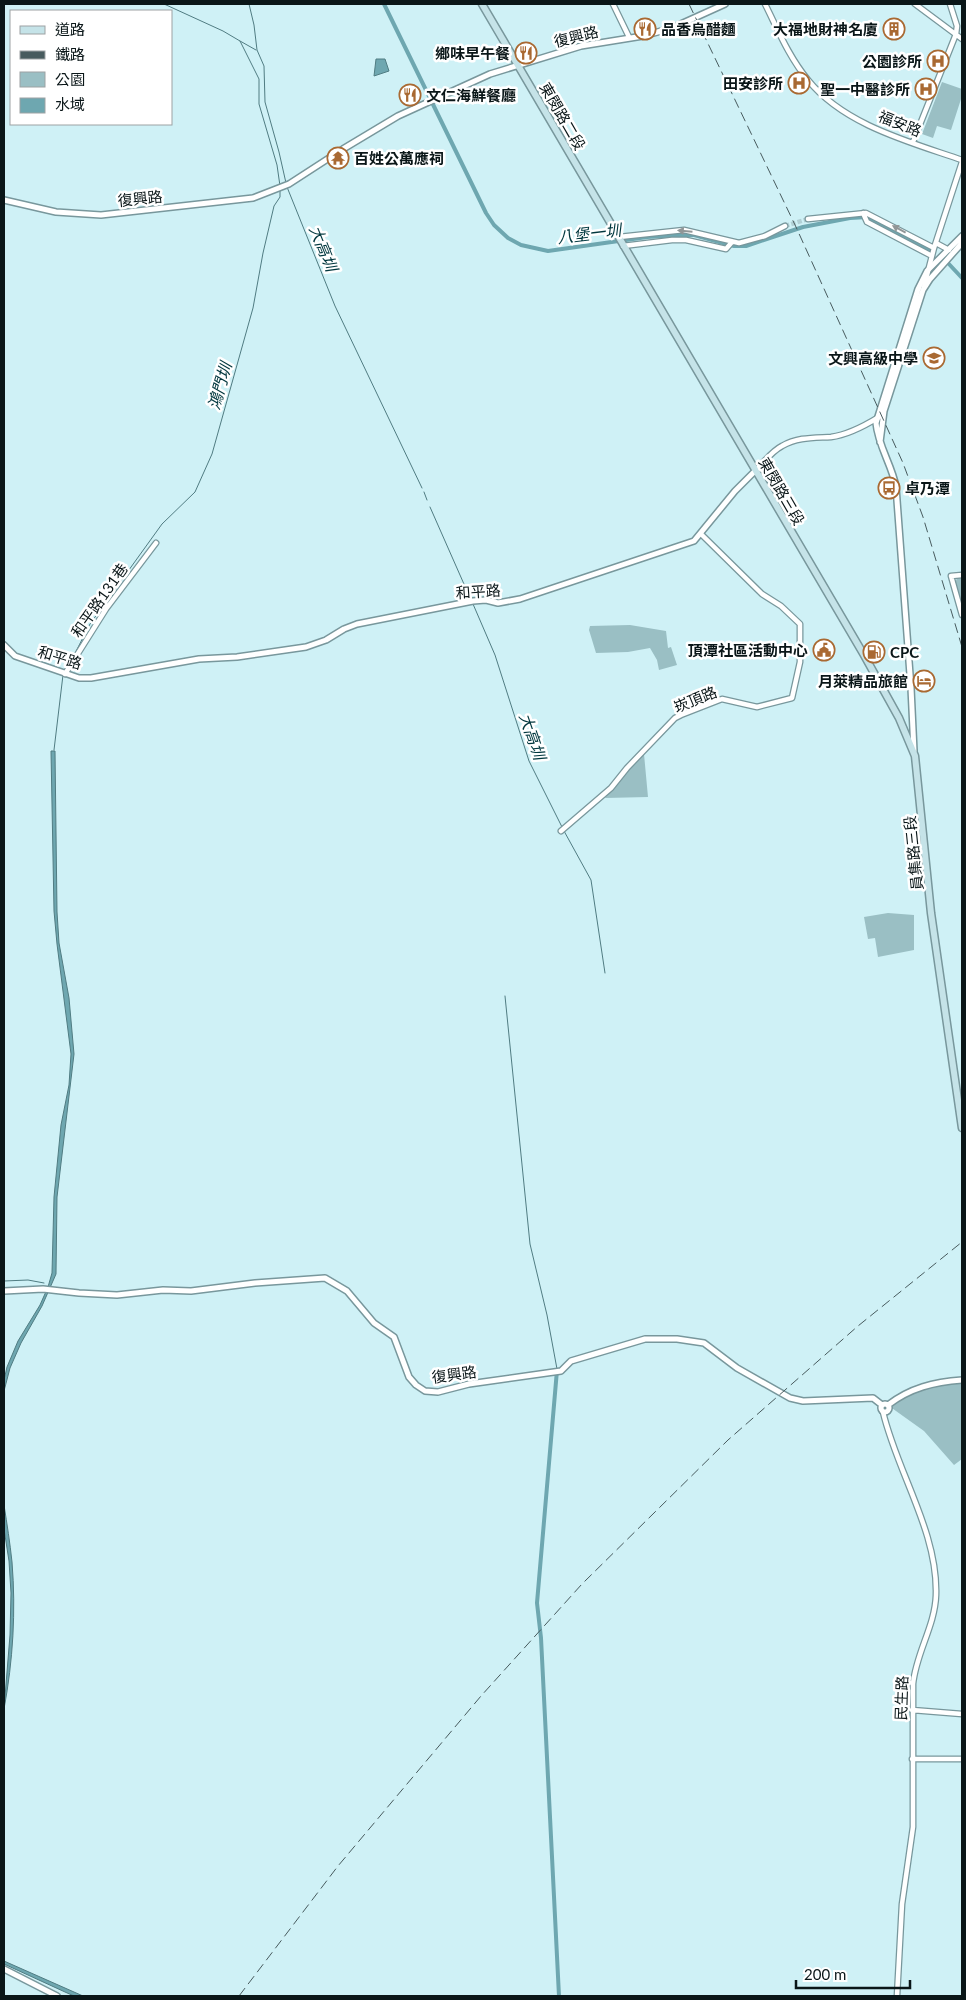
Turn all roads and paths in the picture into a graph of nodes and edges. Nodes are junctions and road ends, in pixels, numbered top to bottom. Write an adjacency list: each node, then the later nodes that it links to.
1 (482, 4): 10 (main road, 東閔路二段)
2 (613, 4): 8 (street)
3 (725, 4): 8 (street, 復興路)
4 (765, 4): 11 (street, 福安路)
5 (915, 4): 7 (street)
6 (950, 4): 7 (street)
7 (956, 34): 9 (street); 11 (street)
8 (629, 38): 10 (street, 復興路)
9 (962, 39)
10 (518, 64): 13 (street, 復興路); 18 (main road, 東閔路二段)
11 (914, 142): 12 (street, 福安路)
12 (962, 161): 21 (street)
13 (4, 200)
14 (863, 213): 15 (street); 21 (street, one-way to 14); 23 (street)
15 (808, 219)
16 (785, 226): 19 (street)
17 (962, 236): 22 (street)
18 (621, 241): 19 (street, one-way to 18); 19 (street); 30 (main road, 東閔路三段)
19 (732, 242)
20 (962, 243): 22 (street)
21 (935, 245): 22 (street); 23 (street)
22 (949, 253): 24 (street)
23 (932, 256): 25 (street)
24 (940, 263): 25 (street); 26 (street)
25 (927, 271): 26 (street); 28 (street)
26 (923, 290): 27 (street)
27 (884, 412): 28 (street, 和平路); 29 (street)
28 (878, 418): 29 (street); 30 (street, 和平路)
29 (880, 443): 37 (street)
30 (756, 470): 31 (street, 和平路); 37 (main road, 東閔路三段)
31 (701, 534): 36 (street, 和平路); 38 (street, 崁頂路)
32 (156, 543): 36 (street, 和平路131巷)
33 (962, 575): 34 (street)
34 (962, 615)
35 (4, 645): 36 (street, 和平路)
36 (64, 673)
37 (914, 756): 39 (main road, 員集路三段)
38 (561, 831)
39 (962, 1128)
40 (4, 1291): 42 (street, 復興路)
41 (962, 1380): 42 (street)
42 (885, 1405): 43 (street)
43 (883, 1412): 44 (street, 民生路)
44 (912, 1710): 45 (street); 46 (street, 民生路)
45 (962, 1714)
46 (912, 1759): 47 (street); 50 (street, 民生路)
47 (962, 1759)
48 (4, 1970): 49 (street)
49 (57, 1996)
50 (897, 1996)

